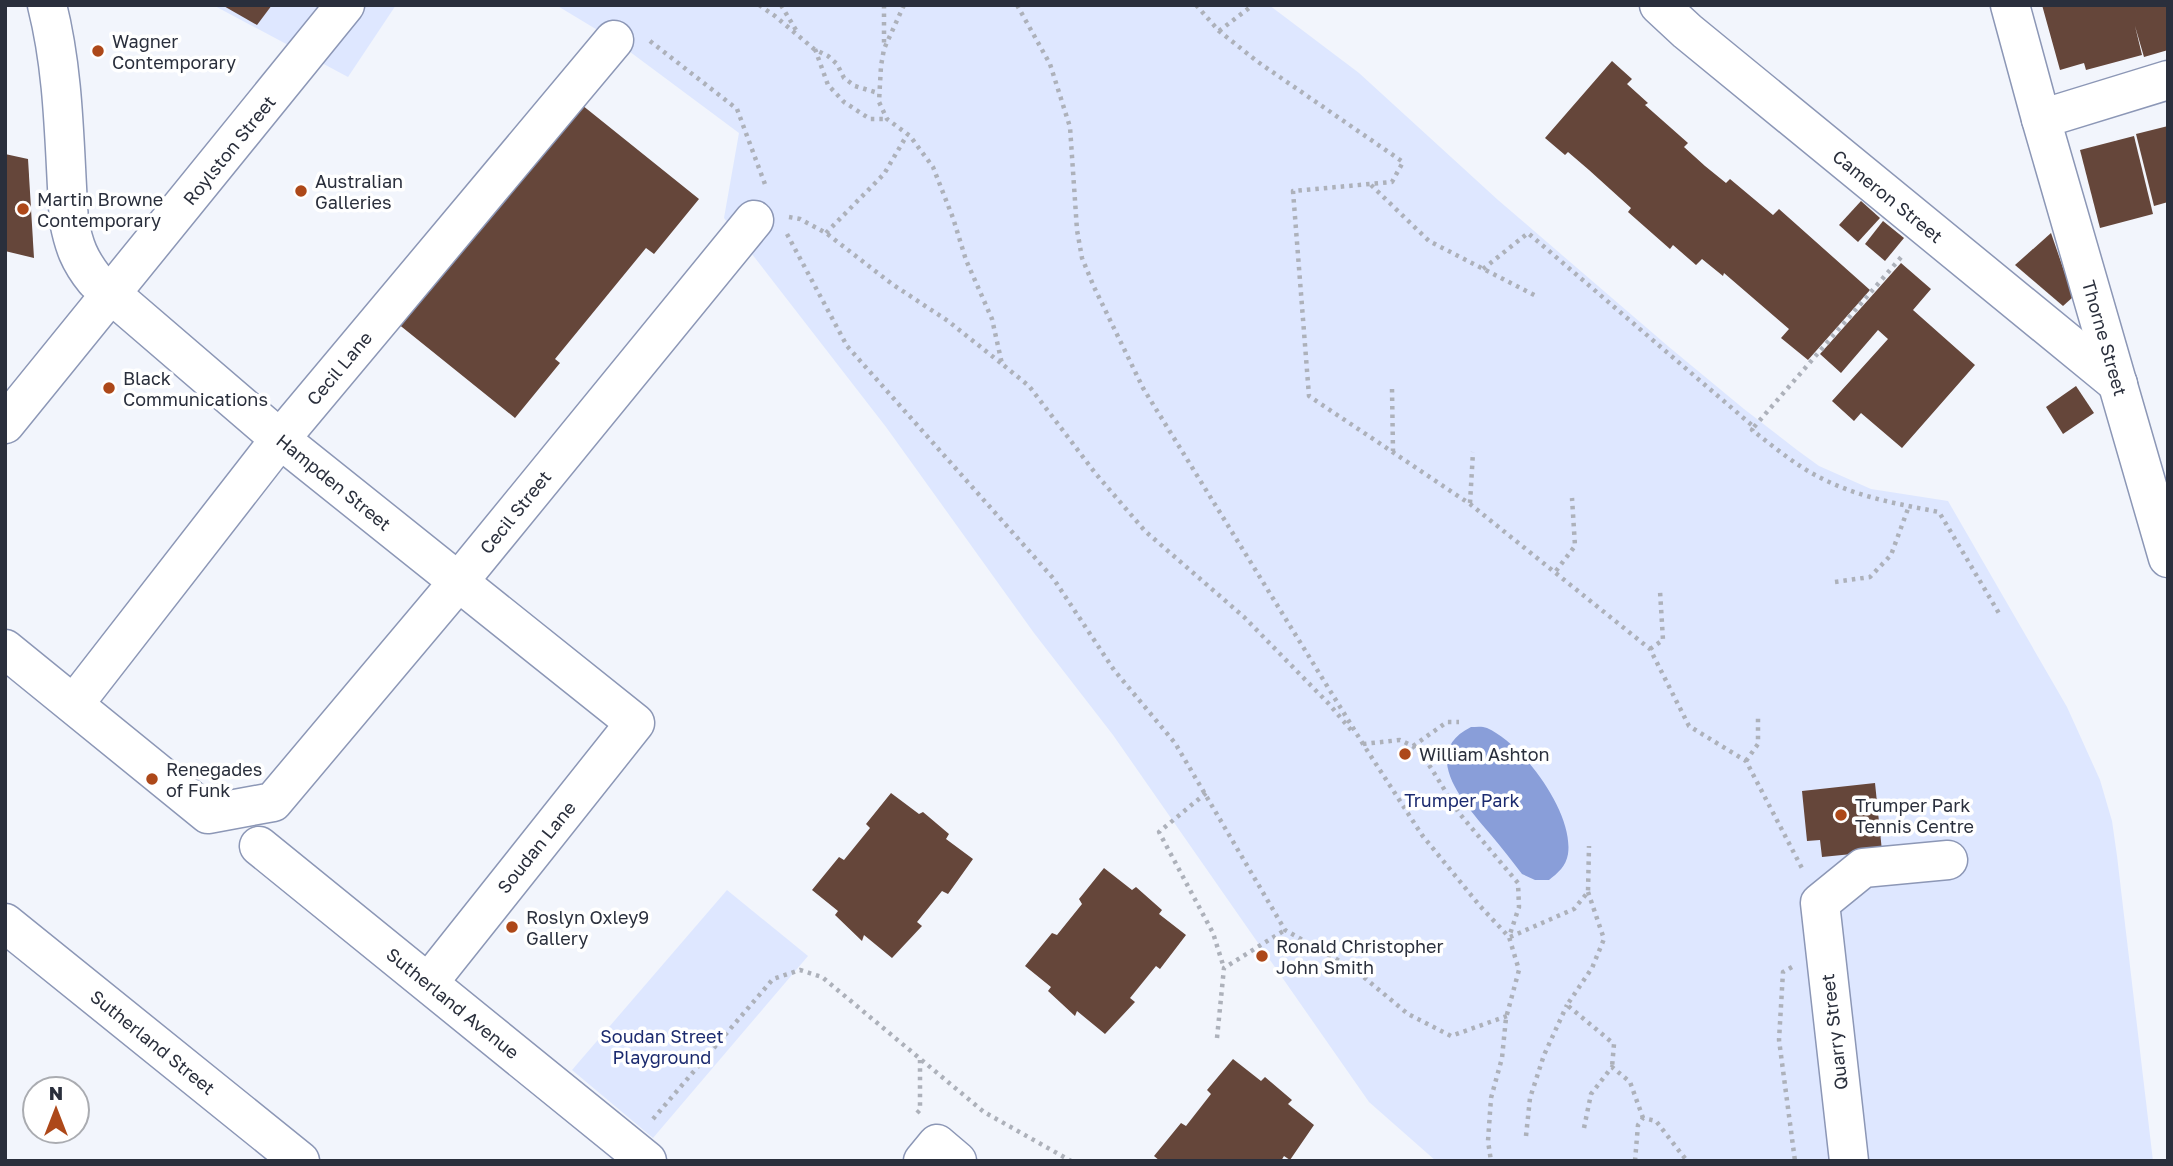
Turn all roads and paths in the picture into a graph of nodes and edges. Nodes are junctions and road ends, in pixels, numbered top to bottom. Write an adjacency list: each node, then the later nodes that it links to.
1 (47, 5): 27 (street, Hampden Street)
2 (345, 5): 27 (street, Roylston Street)
3 (759, 5): 13 (path)
4 (781, 5): 13 (path)
5 (884, 5): 16 (path)
6 (904, 5): 16 (path)
7 (1017, 5): 52 (path)
8 (1196, 5): 12 (path)
9 (1254, 5): 12 (path)
10 (1659, 5): 24 (street, Cameron Street)
11 (2011, 5): 20 (street, Thorne Street)
12 (1219, 31): 22 (path)
13 (798, 34): 15 (path)
14 (629, 38): 23 (path); 34 (street, Cecil Lane)
15 (814, 49): 18 (path); 19 (path)
16 (884, 49): 18 (path)
17 (2168, 80): 20 (street)
18 (878, 93): 19 (path)
19 (887, 119): 21 (path)
20 (2041, 119): 30 (street, Thorne Street)
21 (907, 135): 25 (path); 29 (path)
22 (1370, 184): 26 (path); 35 (path)
23 (765, 217): 25 (path); 42 (street, Cecil Street); 55 (path)
24 (1927, 228): 30 (street, Cameron Street); 33 (path)
25 (825, 233): 29 (path)
26 (1483, 269): 28 (path); 33 (path)
27 (112, 293): 32 (street, Roylston Street); 34 (street, Hampden Street)
28 (1538, 297)
29 (1002, 363): 52 (path)
30 (2118, 384): 40 (street, Thorne Street)
31 (1391, 389): 35 (path)
32 (5, 424)
33 (1754, 427): 39 (path)
34 (280, 439): 42 (street, Hampden Street); 48 (street, Cecil Lane)
35 (1393, 452): 38 (path)
36 (1473, 452): 38 (path)
37 (1572, 498): 41 (path)
38 (1471, 504): 41 (path)
39 (1909, 506): 43 (path); 45 (path)
40 (2168, 558)
41 (1556, 571): 47 (path)
42 (459, 581): 48 (street, Cecil Street); 51 (street, Hampden Street)
43 (1835, 582)
44 (1660, 591): 47 (path)
45 (2000, 615)
46 (5, 649): 48 (street)
47 (1650, 649): 54 (path)
48 (74, 704)
49 (1758, 715): 54 (path)
50 (1459, 722): 53 (path)
51 (635, 723): 66 (street, Soudan Lane)
52 (1363, 744): 53 (path); 63 (path)
53 (1413, 746): 63 (path)
54 (1746, 761): 60 (path)
55 (1206, 793): 62 (path); 65 (path)
56 (260, 846): 78 (street, Sutherland Avenue)
57 (1589, 846): 59 (path)
58 (1948, 860): 60 (street)
59 (1588, 892): 63 (path); 67 (path)
60 (1820, 903): 64 (street, Quarry Street)
61 (5, 923): 77 (street, Sutherland Street)
62 (1285, 930): 65 (path); 68 (path)
63 (1509, 937): 68 (path)
64 (1825, 952): 83 (path); 84 (street, Quarry Street)
65 (1224, 968): 69 (path)
66 (437, 972)
67 (1567, 1005): 71 (path); 75 (path)
68 (1507, 1016): 80 (path)
69 (1217, 1038)
70 (920, 1059): 73 (path); 76 (path); 79 (path)
71 (1612, 1068): 72 (path); 74 (path)
72 (1643, 1118): 81 (path); 82 (path)
73 (649, 1123)
74 (1584, 1128)
75 (1526, 1136)
76 (933, 1145)
77 (300, 1161)
78 (647, 1161)
79 (1071, 1161)
80 (1491, 1161)
81 (1635, 1161)
82 (1687, 1161)
83 (1795, 1161)
84 (1849, 1161)

